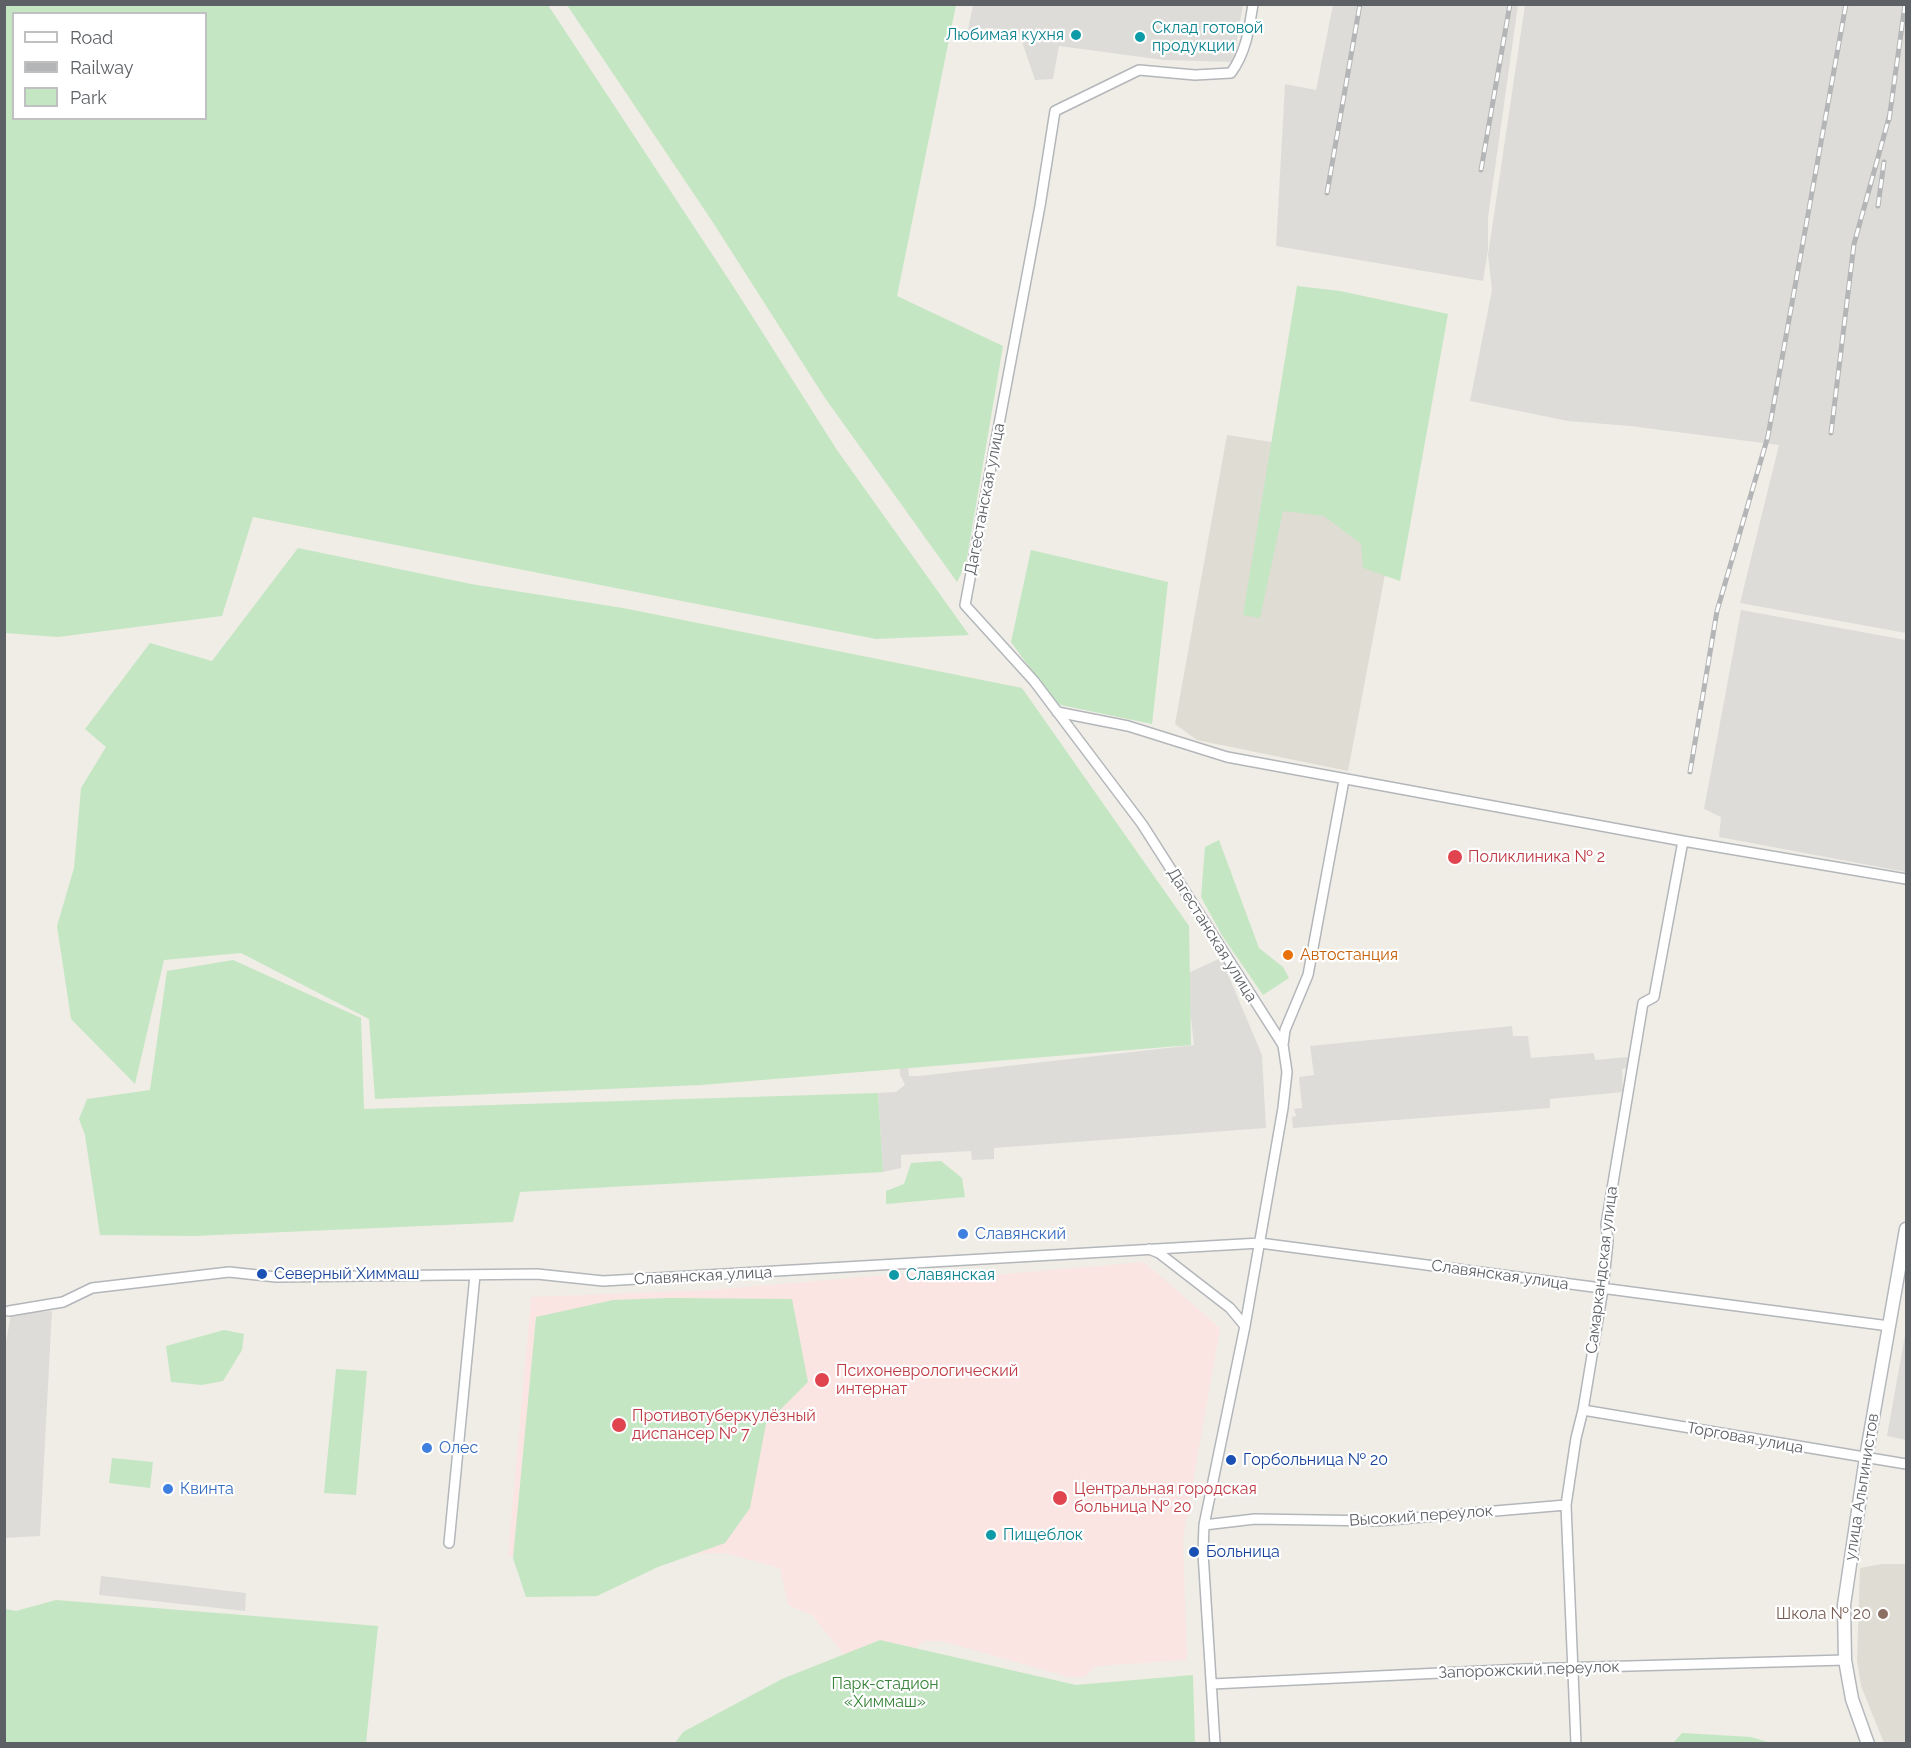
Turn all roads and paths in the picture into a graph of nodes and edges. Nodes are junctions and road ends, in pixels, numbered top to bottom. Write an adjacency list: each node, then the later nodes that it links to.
1 (1253, 4): 2 (street, Дагестанская улица)
2 (1057, 712): 3 (street); 6 (street, Дагестанская улица)
3 (1344, 780): 4 (street); 6 (street, Дагестанская улица)
4 (1683, 841): 5 (street); 11 (street, Самаркандская улица)
5 (1906, 879)
6 (1283, 1045): 8 (street, Дагестанская улица)
7 (1906, 1229): 14 (main road, улица Альпинистов)
8 (1260, 1242): 9 (street, Славянская улица); 11 (street, Славянская улица); 13 (street, Дагестанская улица)
9 (1146, 1248): 10 (street, Славянская улица); 13 (street)
10 (475, 1275): 12 (street, Славянская улица); 20 (street)
11 (1603, 1289): 14 (street, Славянская улица); 15 (street, Самаркандская улица)
12 (9, 1311)
13 (1245, 1326): 19 (street, Дагестанская улица)
14 (1889, 1326): 16 (main road, улица Альпинистов)
15 (1583, 1410): 16 (street, Торговая улица); 18 (street, Самаркандская улица)
16 (1866, 1457): 17 (street, Торговая улица); 21 (main road, улица Альпинистов)
17 (1906, 1464)
18 (1566, 1505): 19 (street, Высокий переулок); 22 (street, Самаркандская улица)
19 (1204, 1525): 23 (street, Дагестанская улица)
20 (449, 1543)
21 (1845, 1660): 22 (street, Запорожский переулок); 26 (main road, улица Альпинистов)
22 (1574, 1667): 23 (street, Запорожский переулок); 25 (street, Самаркандская улица)
23 (1212, 1684): 24 (street, Дагестанская улица)
24 (1215, 1743)
25 (1576, 1743)
26 (1868, 1743)

